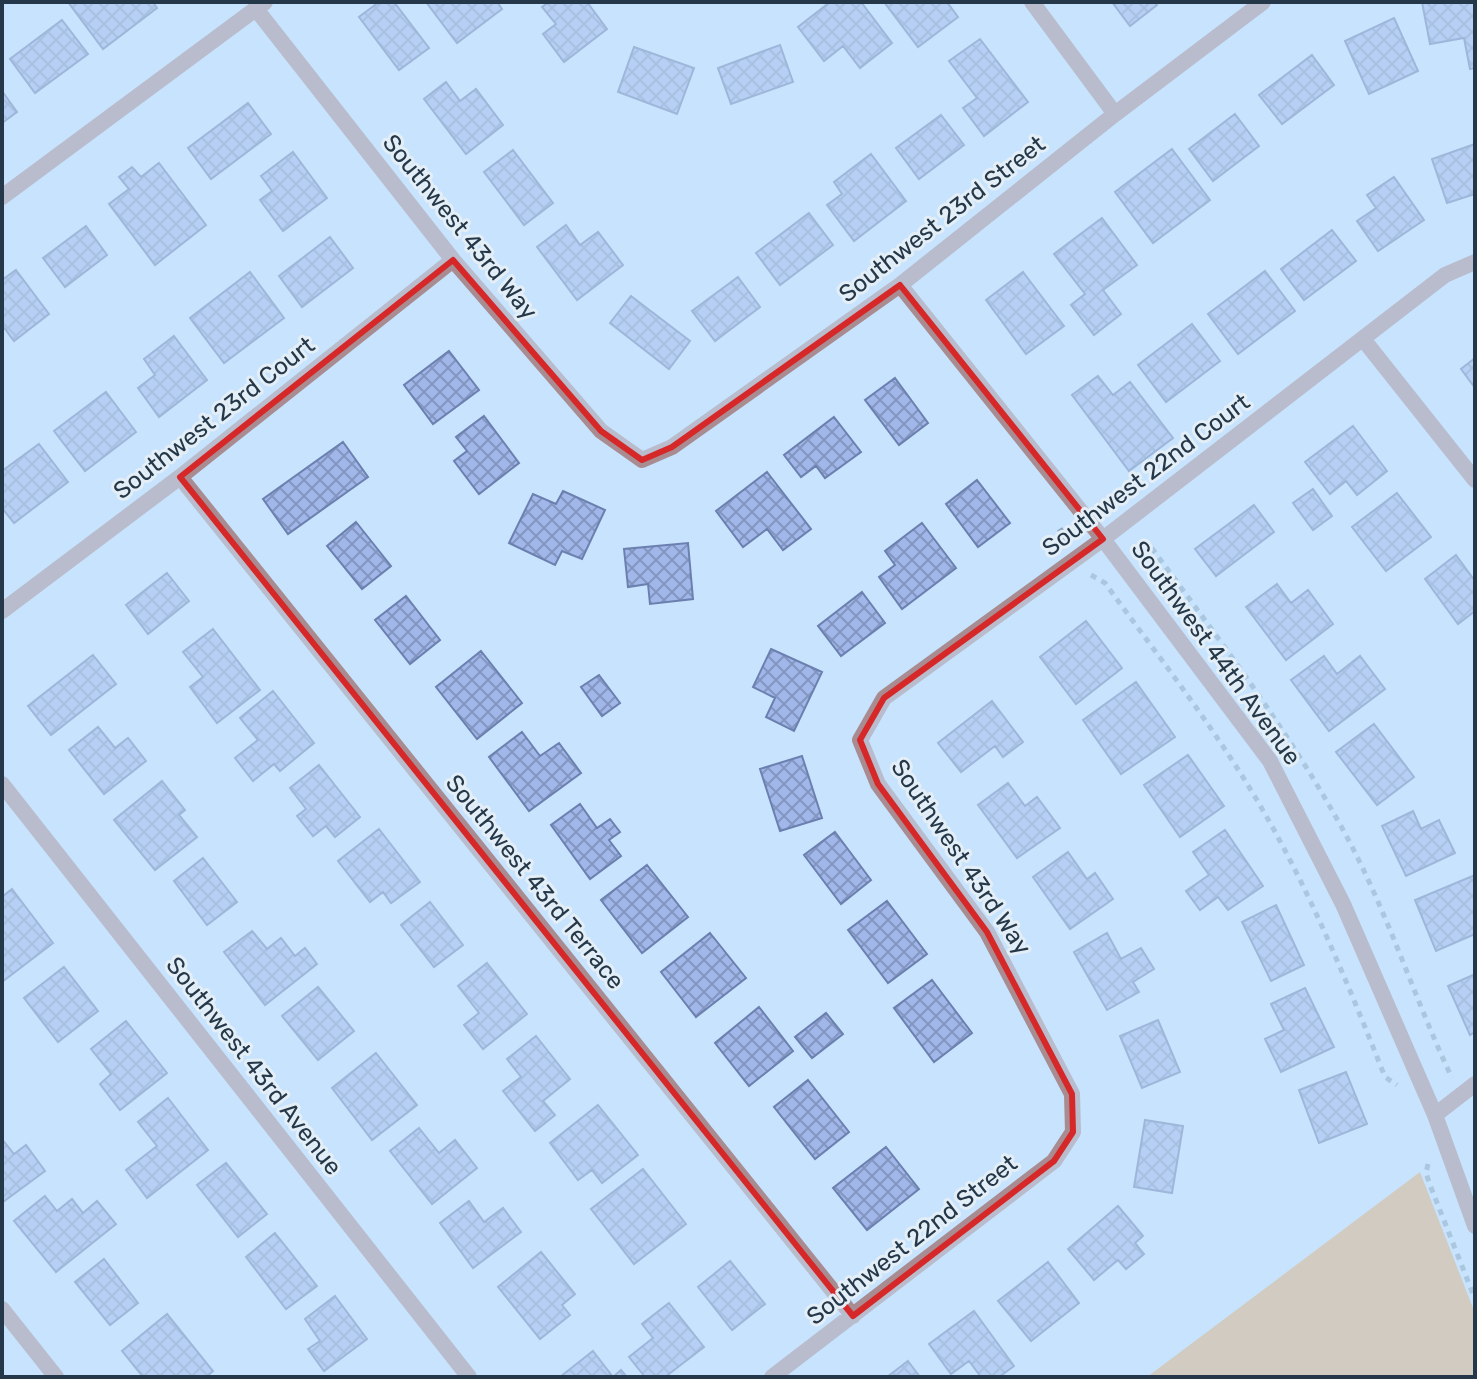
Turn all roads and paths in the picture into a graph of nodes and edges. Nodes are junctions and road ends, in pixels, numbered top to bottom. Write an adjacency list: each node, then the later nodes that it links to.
1 (1032, 2): 4 (street)
2 (1263, 2): 4 (street, Southwest 23rd Street)
3 (260, 6): 5 (street); 6 (street, Southwest 43rd Way)
4 (1115, 114): 8 (street, Southwest 23rd Street)
5 (2, 197)
6 (453, 260): 10 (street, Southwest 43rd Way); 11 (street, Southwest 23rd Court)
7 (1475, 262): 9 (street, Southwest 22nd Court)
8 (900, 285): 10 (street, Southwest 23rd Street); 13 (street, Southwest 44th Avenue)
9 (1363, 339): 12 (street); 13 (street, Southwest 22nd Court)
10 (642, 460)
11 (180, 477): 15 (street, Southwest 23rd Court); 26 (street, Southwest 43rd Terrace)
12 (1475, 480)
13 (1103, 539): 16 (street, Southwest 22nd Court); 20 (street, Southwest 44th Avenue)
14 (1097, 578): 19 (path)
15 (2, 611)
16 (860, 740): 21 (street, Southwest 43rd Way)
17 (2, 784): 28 (street, Southwest 43rd Avenue)
18 (1475, 1084): 20 (street)
19 (1402, 1097)
20 (1435, 1115): 22 (street, Southwest 44th Avenue)
21 (1073, 1132): 26 (street, Southwest 22nd Street)
22 (1449, 1154): 23 (street, Southwest 44th Avenue); 24 (path)
23 (1475, 1226)
24 (1475, 1299)
25 (2, 1309): 27 (street)
26 (853, 1316): 29 (street, Southwest 22nd Street)
27 (56, 1377)
28 (469, 1377)
29 (772, 1377)

